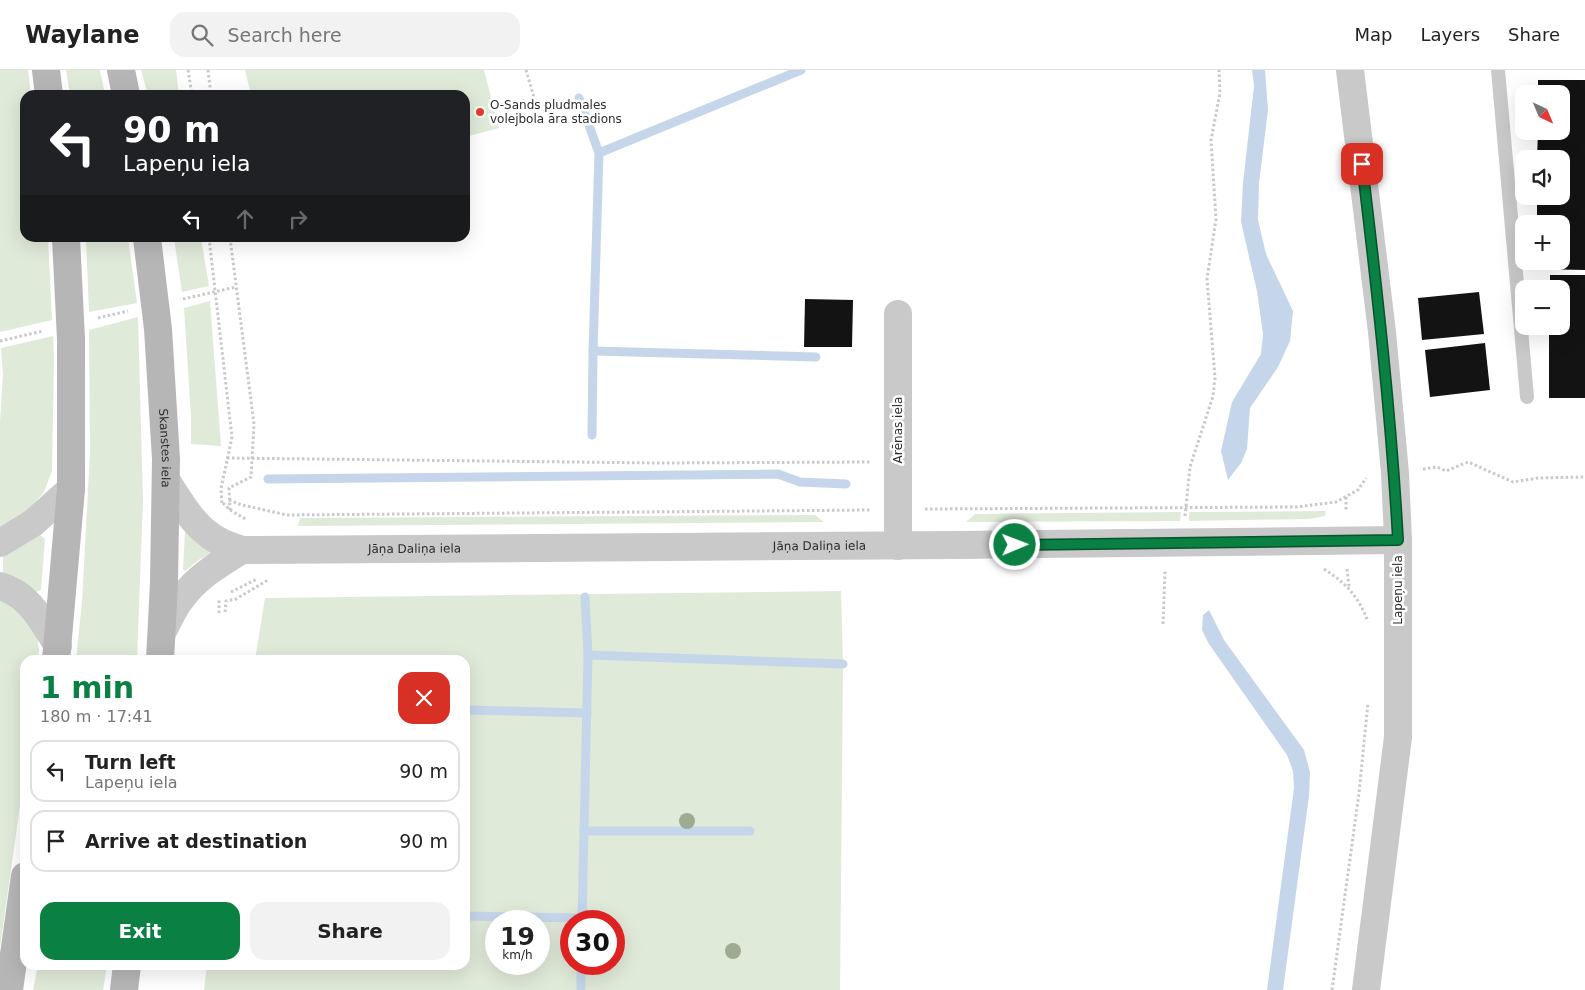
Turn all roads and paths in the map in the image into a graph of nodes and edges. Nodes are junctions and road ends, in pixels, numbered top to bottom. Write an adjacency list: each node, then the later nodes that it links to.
1 (46, 70): 9 (main road)
2 (121, 70): 10 (main road)
3 (188, 70): 11 (path)
4 (208, 70): 12 (path)
5 (526, 70): 13 (path)
6 (1219, 70): 35 (path)
7 (1350, 70): 28 (street, Lapeņu iela)
8 (1498, 70): 24 (lane)
9 (48, 90)
10 (125, 90)
11 (191, 90)
12 (210, 90)
13 (538, 111)
14 (66, 242): 22 (main road)
15 (148, 242): 20 (main road, Skanstes iela)
16 (209, 242): 19 (path)
17 (230, 242): 18 (path)
18 (236, 287): 19 (path); 26 (path)
19 (215, 292): 20 (path); 25 (path)
20 (156, 305): 22 (path); 30 (main road, Skanstes iela)
21 (898, 314): 36 (street, Arēnas iela)
22 (70, 324): 23 (path); 31 (main road)
23 (0, 341)
24 (1527, 398)
25 (227, 458): 26 (path); 32 (path)
26 (252, 458): 27 (path); 34 (path)
27 (871, 462)
28 (1394, 473): 29 (path); 33 (path); 40 (street, Lapeņu iela)
29 (1585, 476)
30 (166, 480): 43 (street, Jāņa Daliņa iela); 53 (main road, Skanstes iela)
31 (70, 489): 41 (street); 54 (main road)
32 (221, 489)
33 (1346, 497): 35 (path); 38 (path)
34 (229, 500): 36 (path); 37 (path)
35 (1186, 508): 36 (path); 39 (path)
36 (898, 510): 42 (street, Arēnas iela)
37 (230, 515)
38 (1346, 515)
39 (1185, 524)
40 (1398, 540): 42 (street, Jāņa Daliņa iela); 62 (street, Lapeņu iela)
41 (0, 543)
42 (898, 546): 43 (street, Jāņa Daliņa iela)
43 (242, 550): 53 (street)
44 (1347, 561): 49 (path)
45 (1165, 567): 51 (path)
46 (1317, 568): 49 (path)
47 (275, 578): 50 (path)
48 (0, 586): 54 (street)
49 (1349, 588): 52 (path)
50 (226, 612)
51 (1163, 624)
52 (1368, 624)
53 (162, 633): 55 (main road, Skanstes iela)
54 (57, 653)
55 (160, 655)
56 (1368, 698): 61 (path)
57 (20, 912): 59 (main road)
58 (126, 970): 60 (main road)
59 (9, 990)
60 (124, 990)
61 (1332, 990)
62 (1366, 990)

